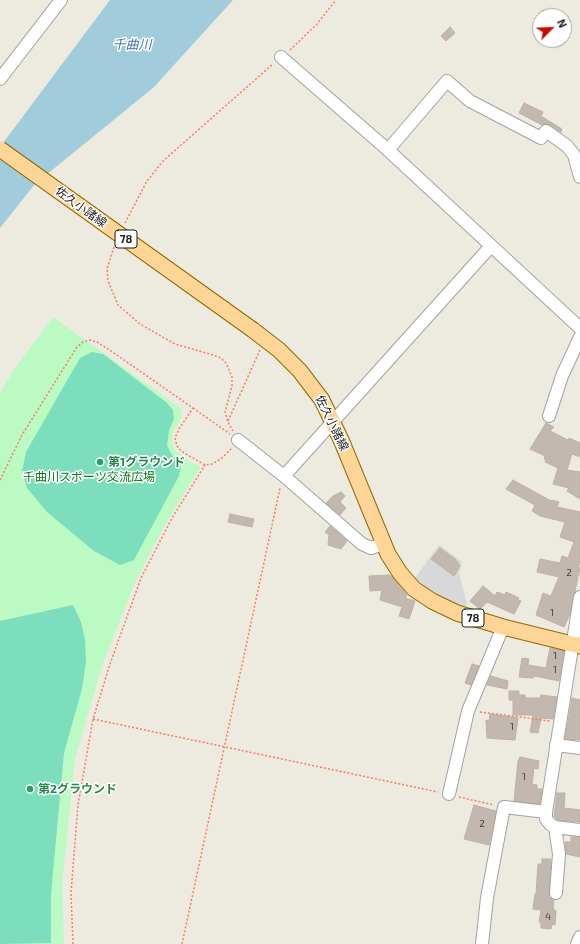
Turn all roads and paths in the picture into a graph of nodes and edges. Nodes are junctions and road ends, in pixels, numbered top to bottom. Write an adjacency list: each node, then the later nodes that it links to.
1 (61, 0): 4 (street)
2 (336, 0): 3 (path)
3 (281, 57): 6 (street); 8 (path)
4 (0, 78)
5 (0, 149): 13 (main road, 佐久小諸線 / 78, bridge)
6 (388, 150): 7 (street); 10 (street)
7 (580, 177)
8 (123, 227)
9 (117, 240): 17 (path)
10 (491, 246): 11 (street); 16 (street)
11 (580, 328)
12 (580, 337): 15 (street)
13 (265, 339): 16 (main road, 佐久小諸線 / 78); 17 (path)
14 (193, 408): 18 (path); 19 (path); 21 (path)
15 (549, 416)
16 (333, 420): 20 (street); 22 (main road, 佐久小諸線 / 78)
17 (228, 422): 18 (path)
18 (238, 440): 19 (path); 20 (street)
19 (205, 465): 27 (path)
20 (284, 476): 22 (street); 30 (path)
21 (0, 480)
22 (383, 544): 24 (main road, 佐久小諸線 / 78)
23 (580, 596): 25 (street)
24 (503, 627): 25 (main road, 佐久小諸線 / 78); 26 (street)
25 (576, 645): 28 (street)
26 (468, 710): 28 (path); 32 (street)
27 (93, 719): 30 (path); 39 (path)
28 (560, 722): 29 (street)
29 (556, 744): 31 (street); 34 (street)
30 (225, 748): 32 (path); 40 (path)
31 (580, 748)
32 (449, 794): 33 (path)
33 (504, 807): 34 (street); 41 (street)
34 (546, 812): 35 (street)
35 (555, 827): 36 (street); 37 (street)
36 (580, 830)
37 (556, 893)
38 (580, 937): 42 (street)
39 (72, 944)
40 (182, 944)
41 (482, 944)
42 (577, 944)

